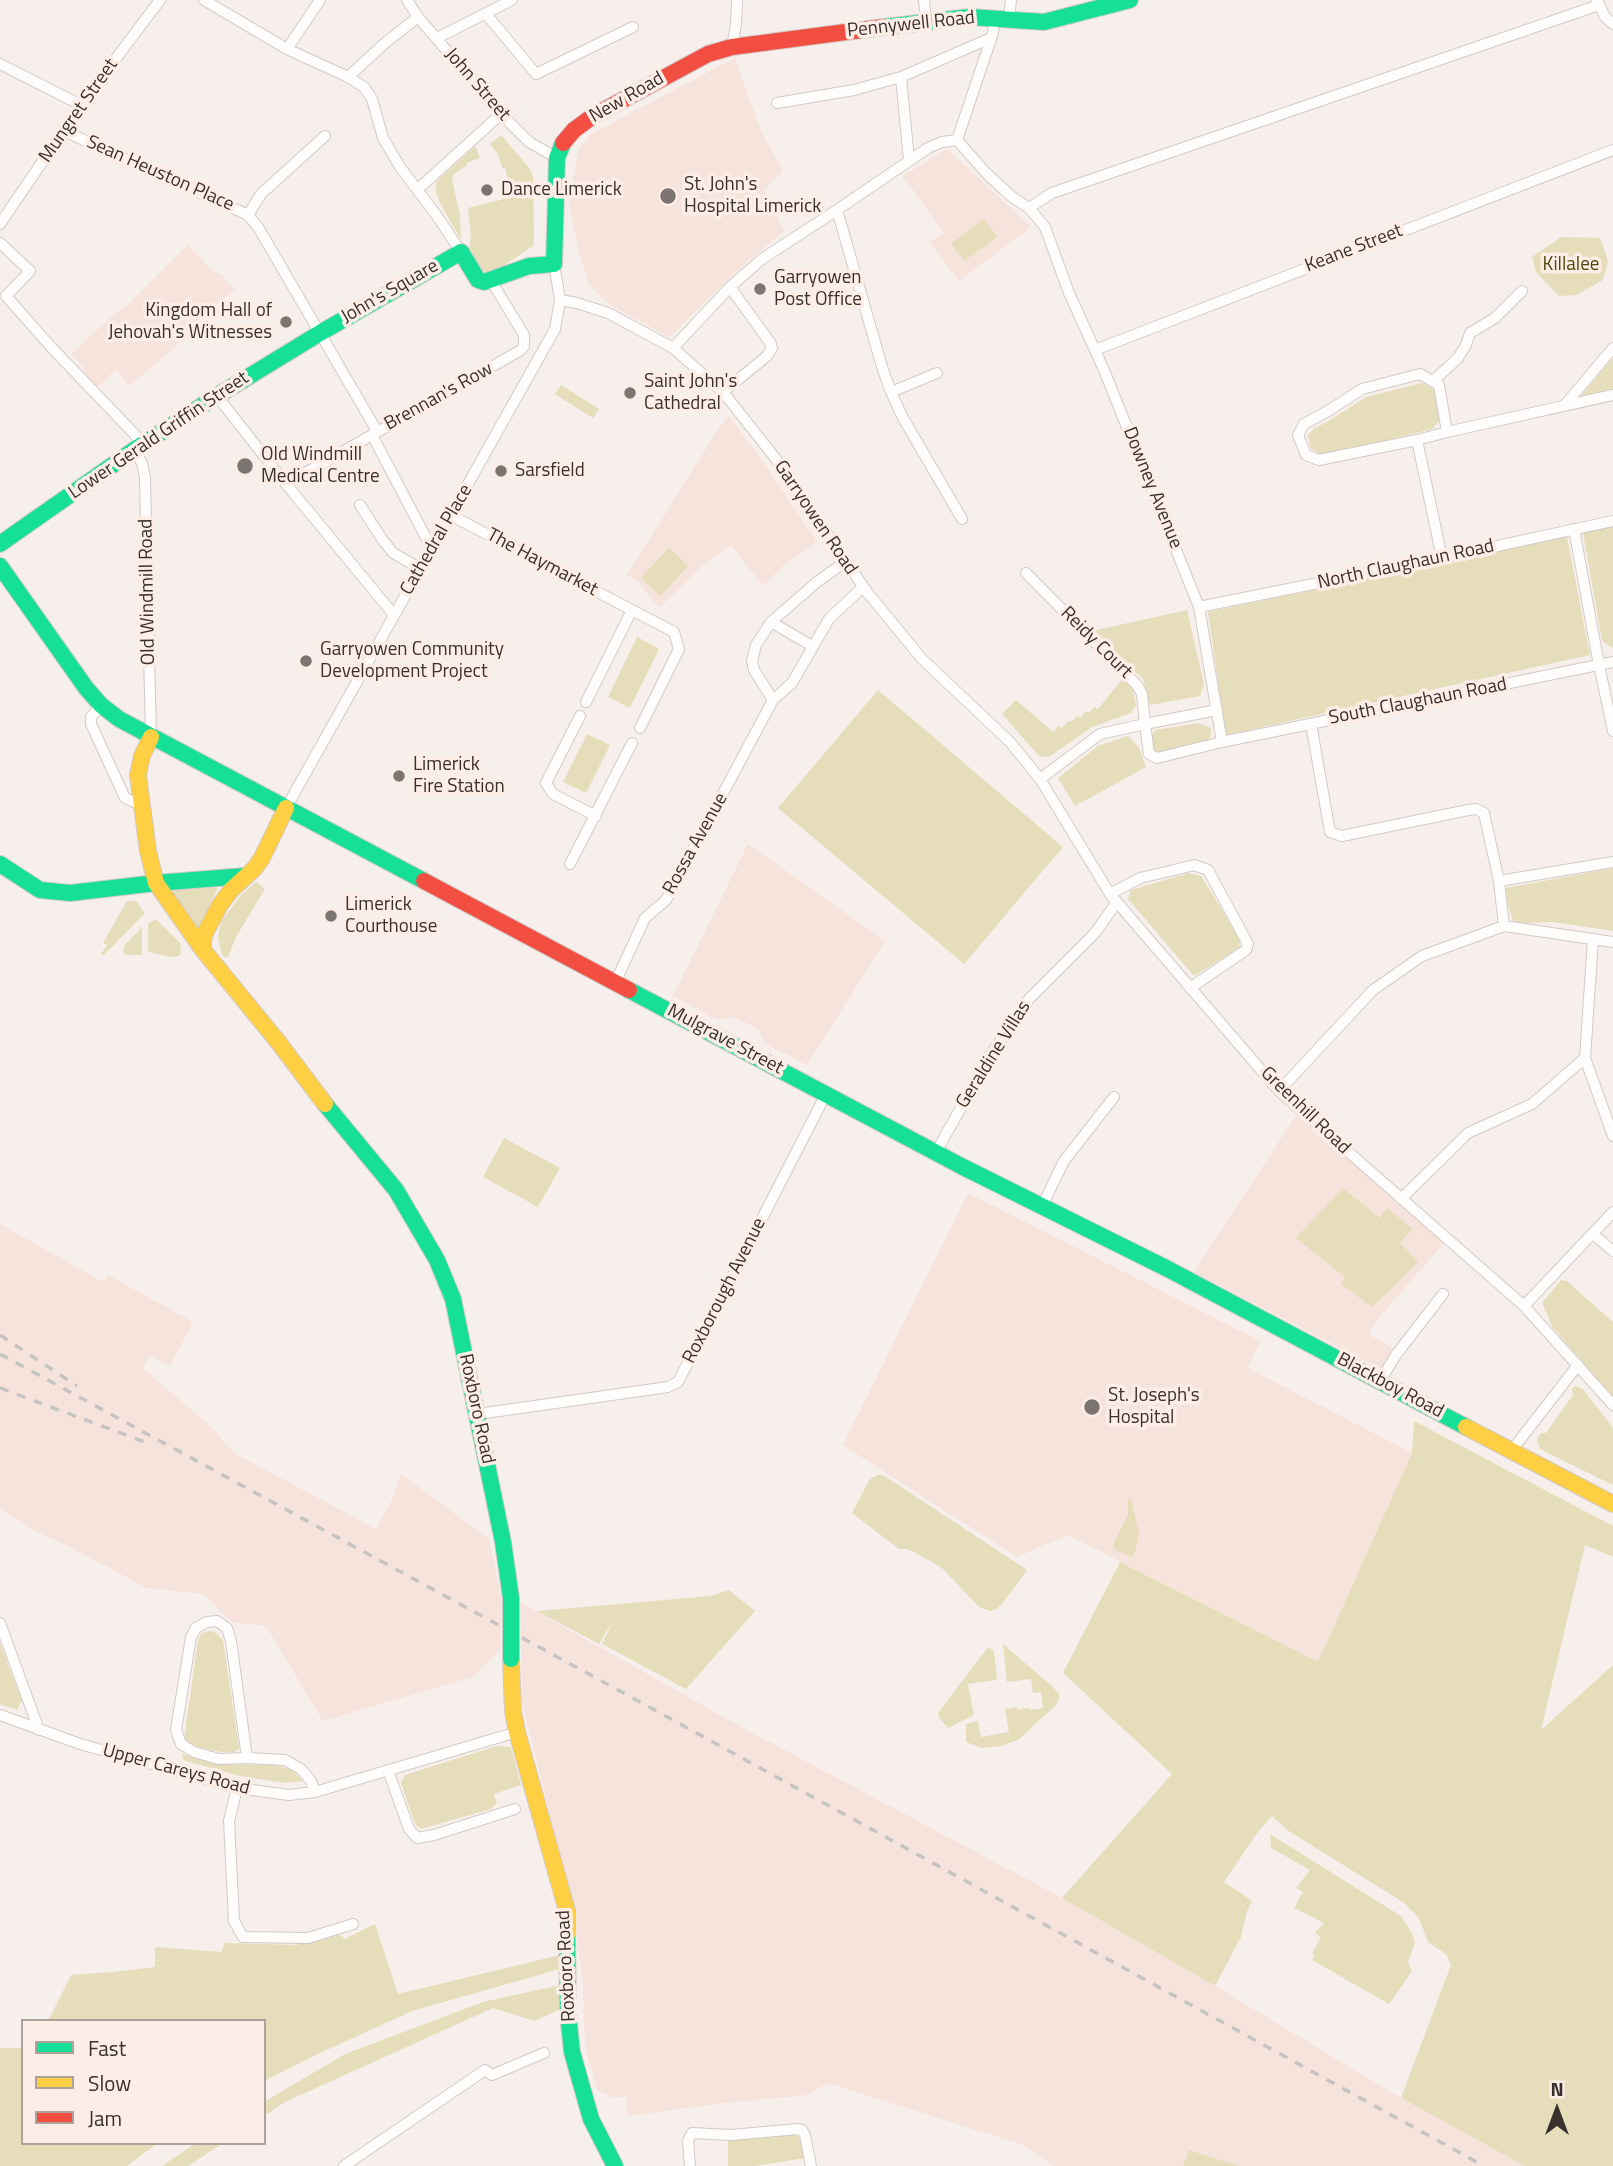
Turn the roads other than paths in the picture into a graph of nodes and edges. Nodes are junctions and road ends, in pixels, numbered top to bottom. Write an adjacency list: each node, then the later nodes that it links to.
1 (160, 0): 25 (street, Mungret Street)
2 (204, 0): 20 (street, John's Square)
3 (320, 0): 20 (street)
4 (407, 0): 12 (street, John Street)
5 (512, 0): 11 (street)
6 (737, 0): 19 (street)
7 (923, 0): 13 (street)
8 (1011, 0): 14 (street)
9 (1130, 0): 14 (main road, Pennywell Road)
10 (1598, 3): 15 (street); 34 (street)
11 (486, 14): 16 (street); 17 (street)
12 (418, 17): 17 (street, John Street); 22 (street)
13 (926, 20): 14 (main road, Pennywell Road); 19 (main road, Pennywell Road)
14 (1002, 20): 18 (street)
15 (1613, 24)
16 (633, 27)
17 (437, 38): 26 (street, John Street)
18 (991, 38): 23 (street); 29 (street)
19 (732, 47): 31 (main road, New Road)
20 (287, 49): 22 (street, John's Square)
21 (0, 64): 25 (street)
22 (348, 77): 33 (street, John's Square)
23 (901, 77): 24 (street); 32 (street)
24 (777, 103)
25 (81, 105): 27 (street, Mungret Street)
26 (501, 114): 31 (street, John Street); 33 (street)
27 (64, 131): 36 (street, Sean Heuston Place); 37 (street, Mungret Street)
28 (325, 136): 36 (street)
29 (957, 140): 32 (street); 34 (street, Downey Avenue)
30 (1613, 149): 49 (street, Keane Street)
31 (557, 158): 40 (main road)
32 (909, 160): 35 (street)
33 (418, 189): 39 (street, John's Square)
34 (1029, 208): 49 (street, Downey Avenue)
35 (837, 211): 42 (street); 53 (street)
36 (248, 215): 46 (street, Sean Heuston Place)
37 (0, 224)
38 (0, 243): 44 (street)
39 (461, 252): 41 (main road, John's Square); 46 (main road, John's Square)
40 (554, 264): 41 (main road); 45 (street, Cathedral Place)
41 (490, 279): 58 (street, Brennan's Row)
42 (730, 288): 47 (street); 52 (street)
43 (1522, 291): 51 (street)
44 (3, 300): 60 (street)
45 (560, 300): 47 (street, Garryowen Road); 63 (street, Cathedral Place)
46 (320, 333): 55 (main road, Lower Gerald Griffin Street); 58 (street, Sean Heuston Place)
47 (673, 348): 52 (street, Garryowen Road)
48 (1613, 348): 56 (street)
49 (1095, 350): 75 (street, Downey Avenue)
50 (937, 373): 53 (street)
51 (1433, 382): 57 (street); 59 (street)
52 (723, 392): 70 (street, Garryowen Road)
53 (891, 392): 64 (street)
54 (1613, 395): 56 (street)
55 (217, 396): 60 (main road, Lower Gerald Griffin Street); 61 (street)
56 (1564, 407): 57 (street)
57 (1447, 432): 59 (street)
58 (374, 433): 61 (street, Brennan's Row); 68 (street, Sean Heuston Place)
59 (1417, 440): 69 (street)
60 (139, 447): 67 (main road, Lower Gerald Griffin Street); 91 (street, Old Windmill Road)
61 (286, 484): 77 (street)
62 (360, 505): 72 (street)
63 (452, 516): 68 (street, Cathedral Place); 76 (street, The Haymarket)
64 (962, 519)
65 (1613, 521): 66 (street, North Claughaun Road)
66 (1574, 529): 69 (street, North Claughaun Road); 81 (street)
67 (0, 544)
68 (432, 549): 72 (street, Cathedral Place)
69 (1442, 558): 75 (street, North Claughaun Road)
70 (845, 562): 74 (street, Garryowen Road); 78 (street)
71 (0, 566): 84 (main road, Mulgrave Street)
72 (421, 569): 77 (street, Cathedral Place)
73 (1026, 573): 87 (street, Reidy Court)
74 (863, 587): 79 (street, Rossa Avenue); 94 (street, Garryowen Road)
75 (1199, 607): 85 (street, Downey Avenue)
76 (632, 610): 83 (street); 89 (street, The Haymarket)
77 (394, 615): 96 (street, Cathedral Place)
78 (771, 622): 79 (street); 82 (street)
79 (812, 646): 82 (street, Rossa Avenue)
80 (1613, 662): 81 (street, South Claughaun Road)
81 (1599, 666): 88 (street, South Claughaun Road); 90 (street)
82 (774, 700): 109 (street, Rossa Avenue)
83 (586, 702)
84 (101, 705): 91 (main road, Mulgrave Street); 95 (street)
85 (1217, 710): 87 (street); 92 (street, Downey Avenue)
86 (580, 716): 97 (street)
87 (1144, 724): 92 (street, Reidy Court); 94 (street)
88 (1311, 724): 92 (street, South Claughaun Road); 102 (street)
89 (639, 728)
90 (1613, 731)
91 (150, 737): 95 (main road, Roxboro Road); 96 (main road, Mulgrave Street)
92 (1222, 742)
93 (632, 743): 97 (street)
94 (1040, 779): 104 (street, Greenhill Road)
95 (141, 805): 103 (main road, Roxboro Road)
96 (286, 808): 101 (main road); 109 (main road, Mulgrave Street)
97 (596, 816): 100 (street)
98 (1613, 862): 102 (street)
99 (0, 864): 103 (main road)
100 (570, 864)
101 (244, 876): 103 (main road); 108 (main road)
102 (1499, 881): 105 (street)
103 (156, 883): 108 (main road, Roxboro Road)
104 (1114, 898): 110 (street, Greenhill Road); 110 (street); 116 (street, Geraldine Villas)
105 (1504, 926): 106 (street); 112 (street)
106 (1593, 939): 107 (street); 111 (street)
107 (1613, 942)
108 (202, 950): 128 (main road, Roxboro Road)
109 (615, 982): 113 (main road, Mulgrave Street)
110 (1190, 988): 112 (street, Greenhill Road)
111 (1585, 1058): 115 (street); 117 (street)
112 (1279, 1091): 117 (street, Greenhill Road)
113 (826, 1094): 116 (main road, Mulgrave Street); 128 (street, Roxborough Avenue)
114 (1114, 1097): 118 (street)
115 (1613, 1136)
116 (936, 1152): 118 (main road, Mulgrave Street)
117 (1401, 1199): 124 (street, Greenhill Road)
118 (1042, 1206): 122 (main road, Mulgrave Street)
119 (1613, 1212): 120 (street)
120 (1593, 1234): 121 (street); 124 (street)
121 (1613, 1251)
122 (1166, 1268): 126 (main road, Blackboy Road)
123 (1443, 1294): 126 (street)
124 (1524, 1307): 125 (street, Greenhill Road)
125 (1578, 1365): 127 (street, Greenhill Road); 129 (street)
126 (1380, 1381): 129 (main road, Blackboy Road)
127 (1613, 1405)
128 (478, 1414): 134 (main road, Roxboro Road, bridge)
129 (1512, 1450): 130 (main road, Blackboy Road)
130 (1613, 1504)
131 (0, 1623): 133 (street)
132 (0, 1715): 133 (street, Upper Careys Road)
133 (39, 1730): 137 (street, Upper Careys Road)
134 (517, 1731): 136 (street, Upper Careys Road); 143 (main road, Roxboro Road)
135 (247, 1758): 135 (street); 138 (street)
136 (388, 1770): 138 (street, Upper Careys Road); 139 (street)
137 (237, 1788): 138 (street, Upper Careys Road); 140 (street)
138 (315, 1791)
139 (515, 1809)
140 (353, 1924)
141 (544, 2053): 142 (street)
142 (344, 2166)
143 (615, 2166)
144 (690, 2166): 145 (street)
145 (811, 2166)

